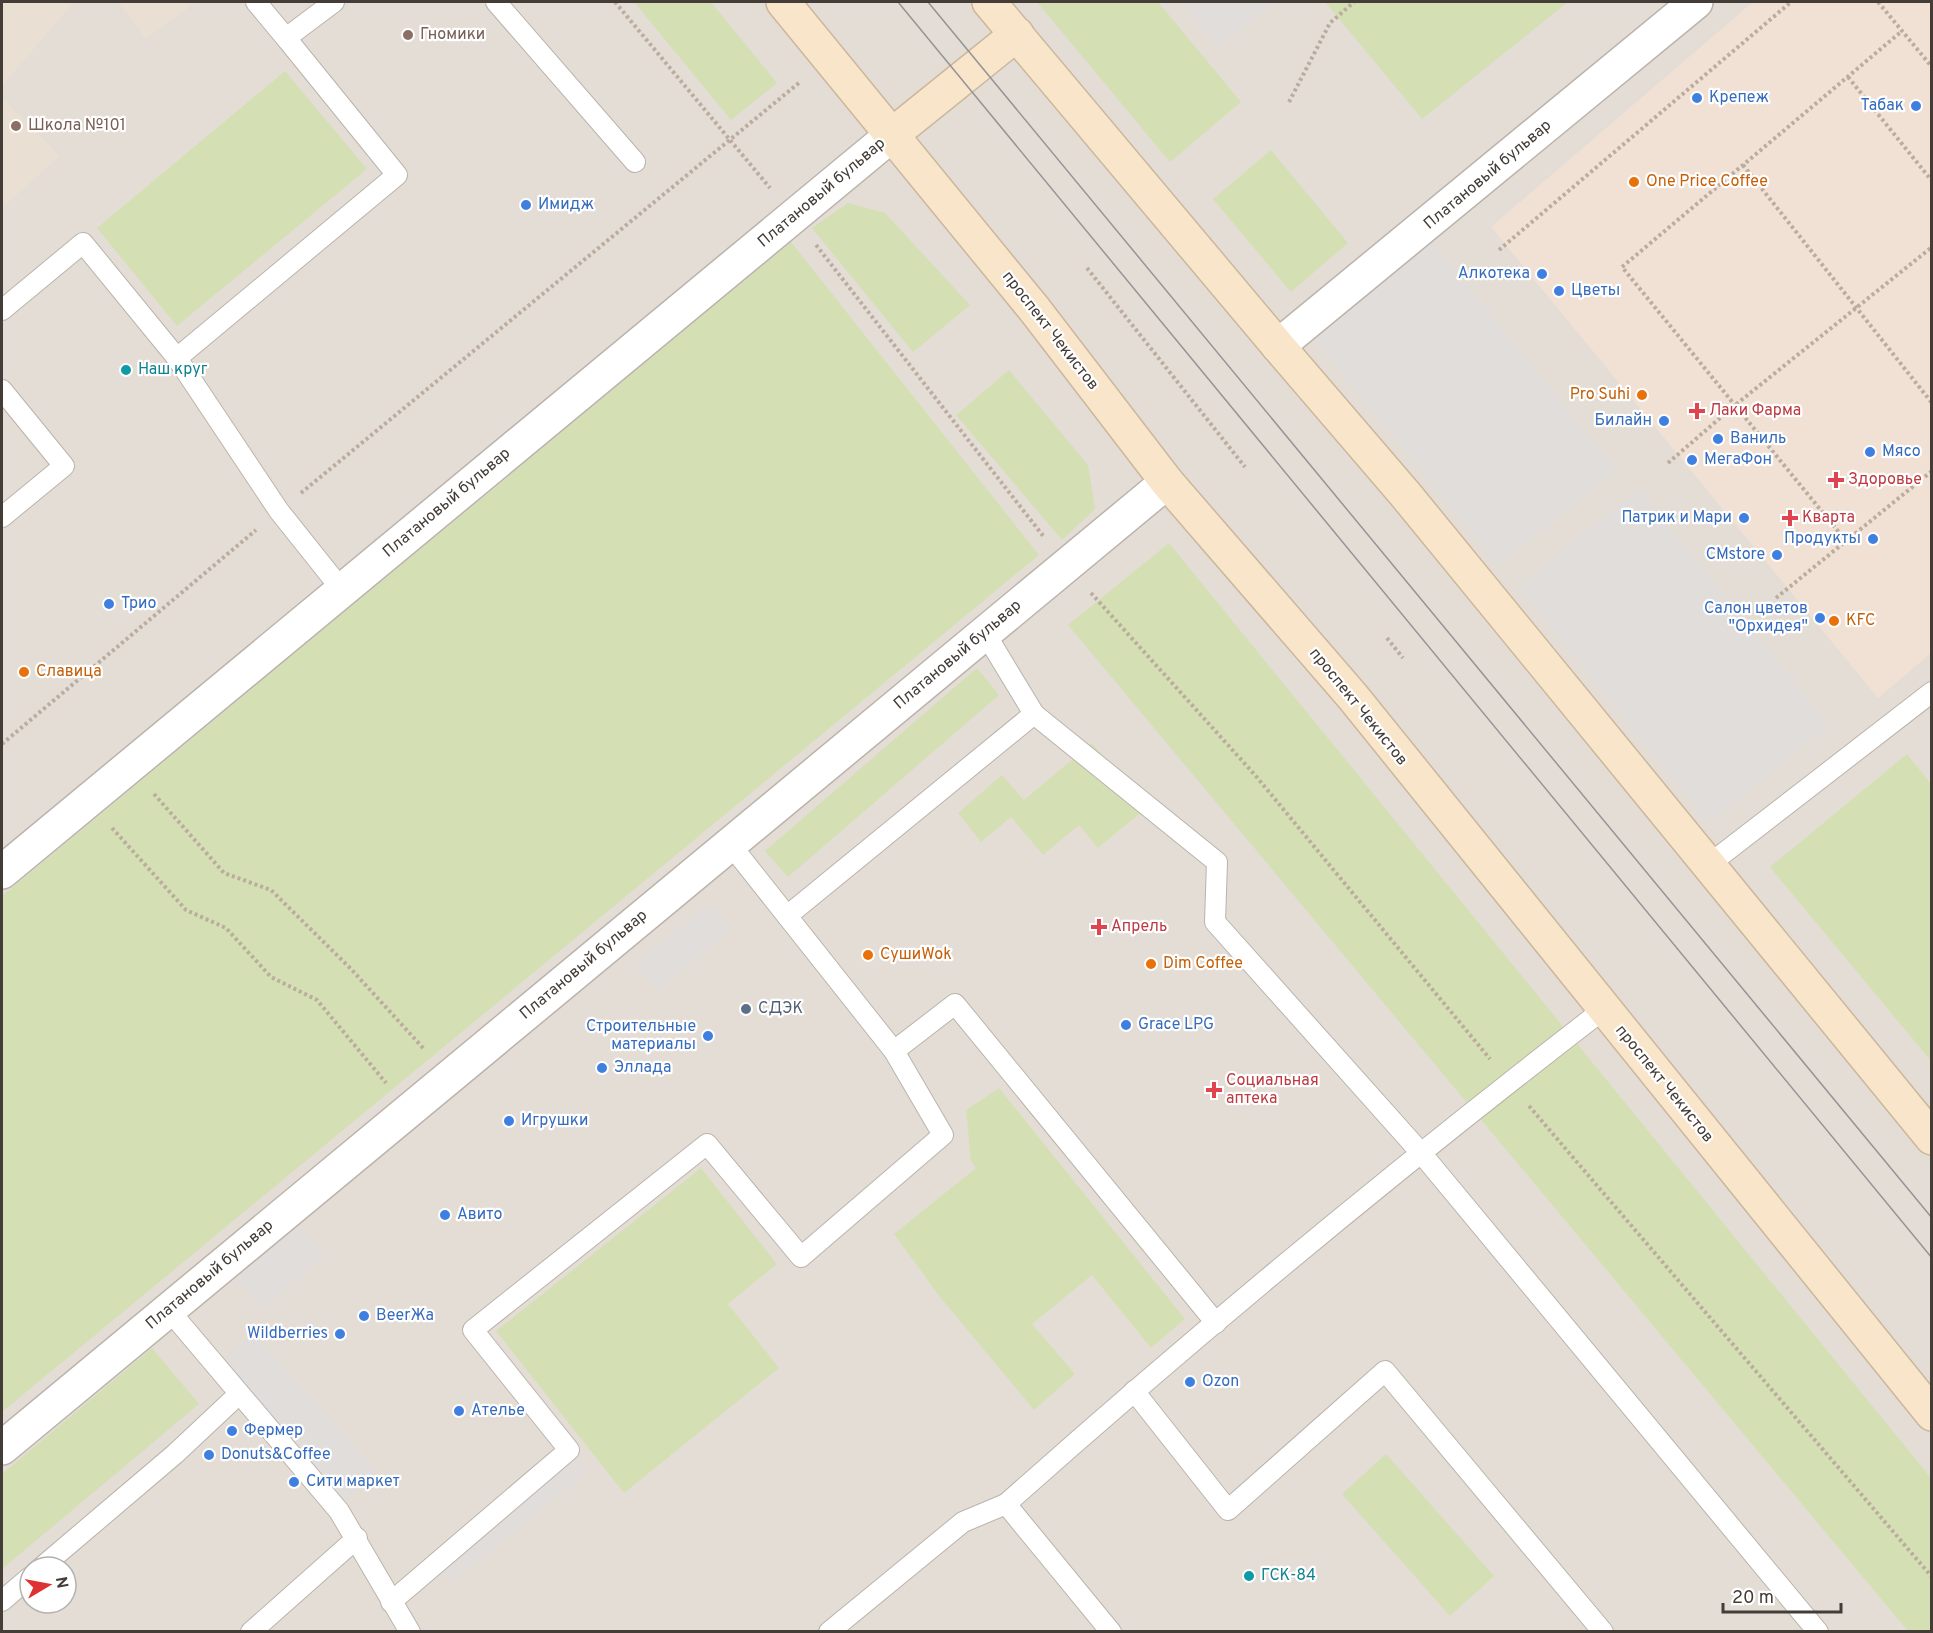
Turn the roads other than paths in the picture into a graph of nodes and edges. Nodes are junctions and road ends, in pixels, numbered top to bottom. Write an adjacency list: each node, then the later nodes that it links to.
1 (256, 2): 8 (lane)
2 (334, 2): 8 (lane)
3 (496, 2): 10 (lane)
4 (783, 2): 9 (main road, проспект Чекистов)
5 (989, 2): 7 (main road)
6 (1696, 2): 12 (street, Платановый бульвар)
7 (1017, 34): 9 (main road); 12 (main road)
8 (286, 38): 13 (lane)
9 (893, 134): 15 (main road, проспект Чекистов); 17 (street, Платановый бульвар)
10 (635, 162)
11 (2, 310): 13 (lane)
12 (1278, 346): 22 (main road)
13 (177, 358): 17 (lane)
14 (2, 390): 16 (lane)
15 (1167, 482): 18 (street, Платановый бульвар); 25 (main road, проспект Чекистов)
16 (2, 517)
17 (342, 590): 23 (street, Платановый бульвар)
18 (985, 633): 20 (lane); 21 (street, Платановый бульвар)
19 (1932, 692): 22 (lane)
20 (1034, 714): 24 (lane); 28 (lane)
21 (730, 844): 24 (lane); 29 (street, Платановый бульвар)
22 (1707, 866): 27 (main road)
23 (2, 872)
24 (787, 916): 26 (lane)
25 (1604, 1009): 28 (lane); 33 (main road, проспект Чекистов)
26 (894, 1052): 30 (lane); 40 (lane)
27 (1932, 1138)
28 (1422, 1154): 30 (lane); 46 (lane)
29 (168, 1309): 32 (lane); 34 (street, Платановый бульвар)
30 (1216, 1323): 31 (lane)
31 (1134, 1391): 35 (lane); 45 (lane)
32 (239, 1394): 36 (lane); 37 (lane)
33 (1932, 1414)
34 (4, 1442)
35 (1006, 1504): 43 (lane); 44 (lane)
36 (357, 1539): 40 (lane); 41 (lane)
37 (56, 1555)
38 (18, 1587): 39 (lane)
39 (2, 1601)
40 (391, 1602): 42 (lane)
41 (251, 1632)
42 (411, 1632)
43 (829, 1632)
44 (1112, 1632)
45 (1603, 1632)
46 (1818, 1632)

